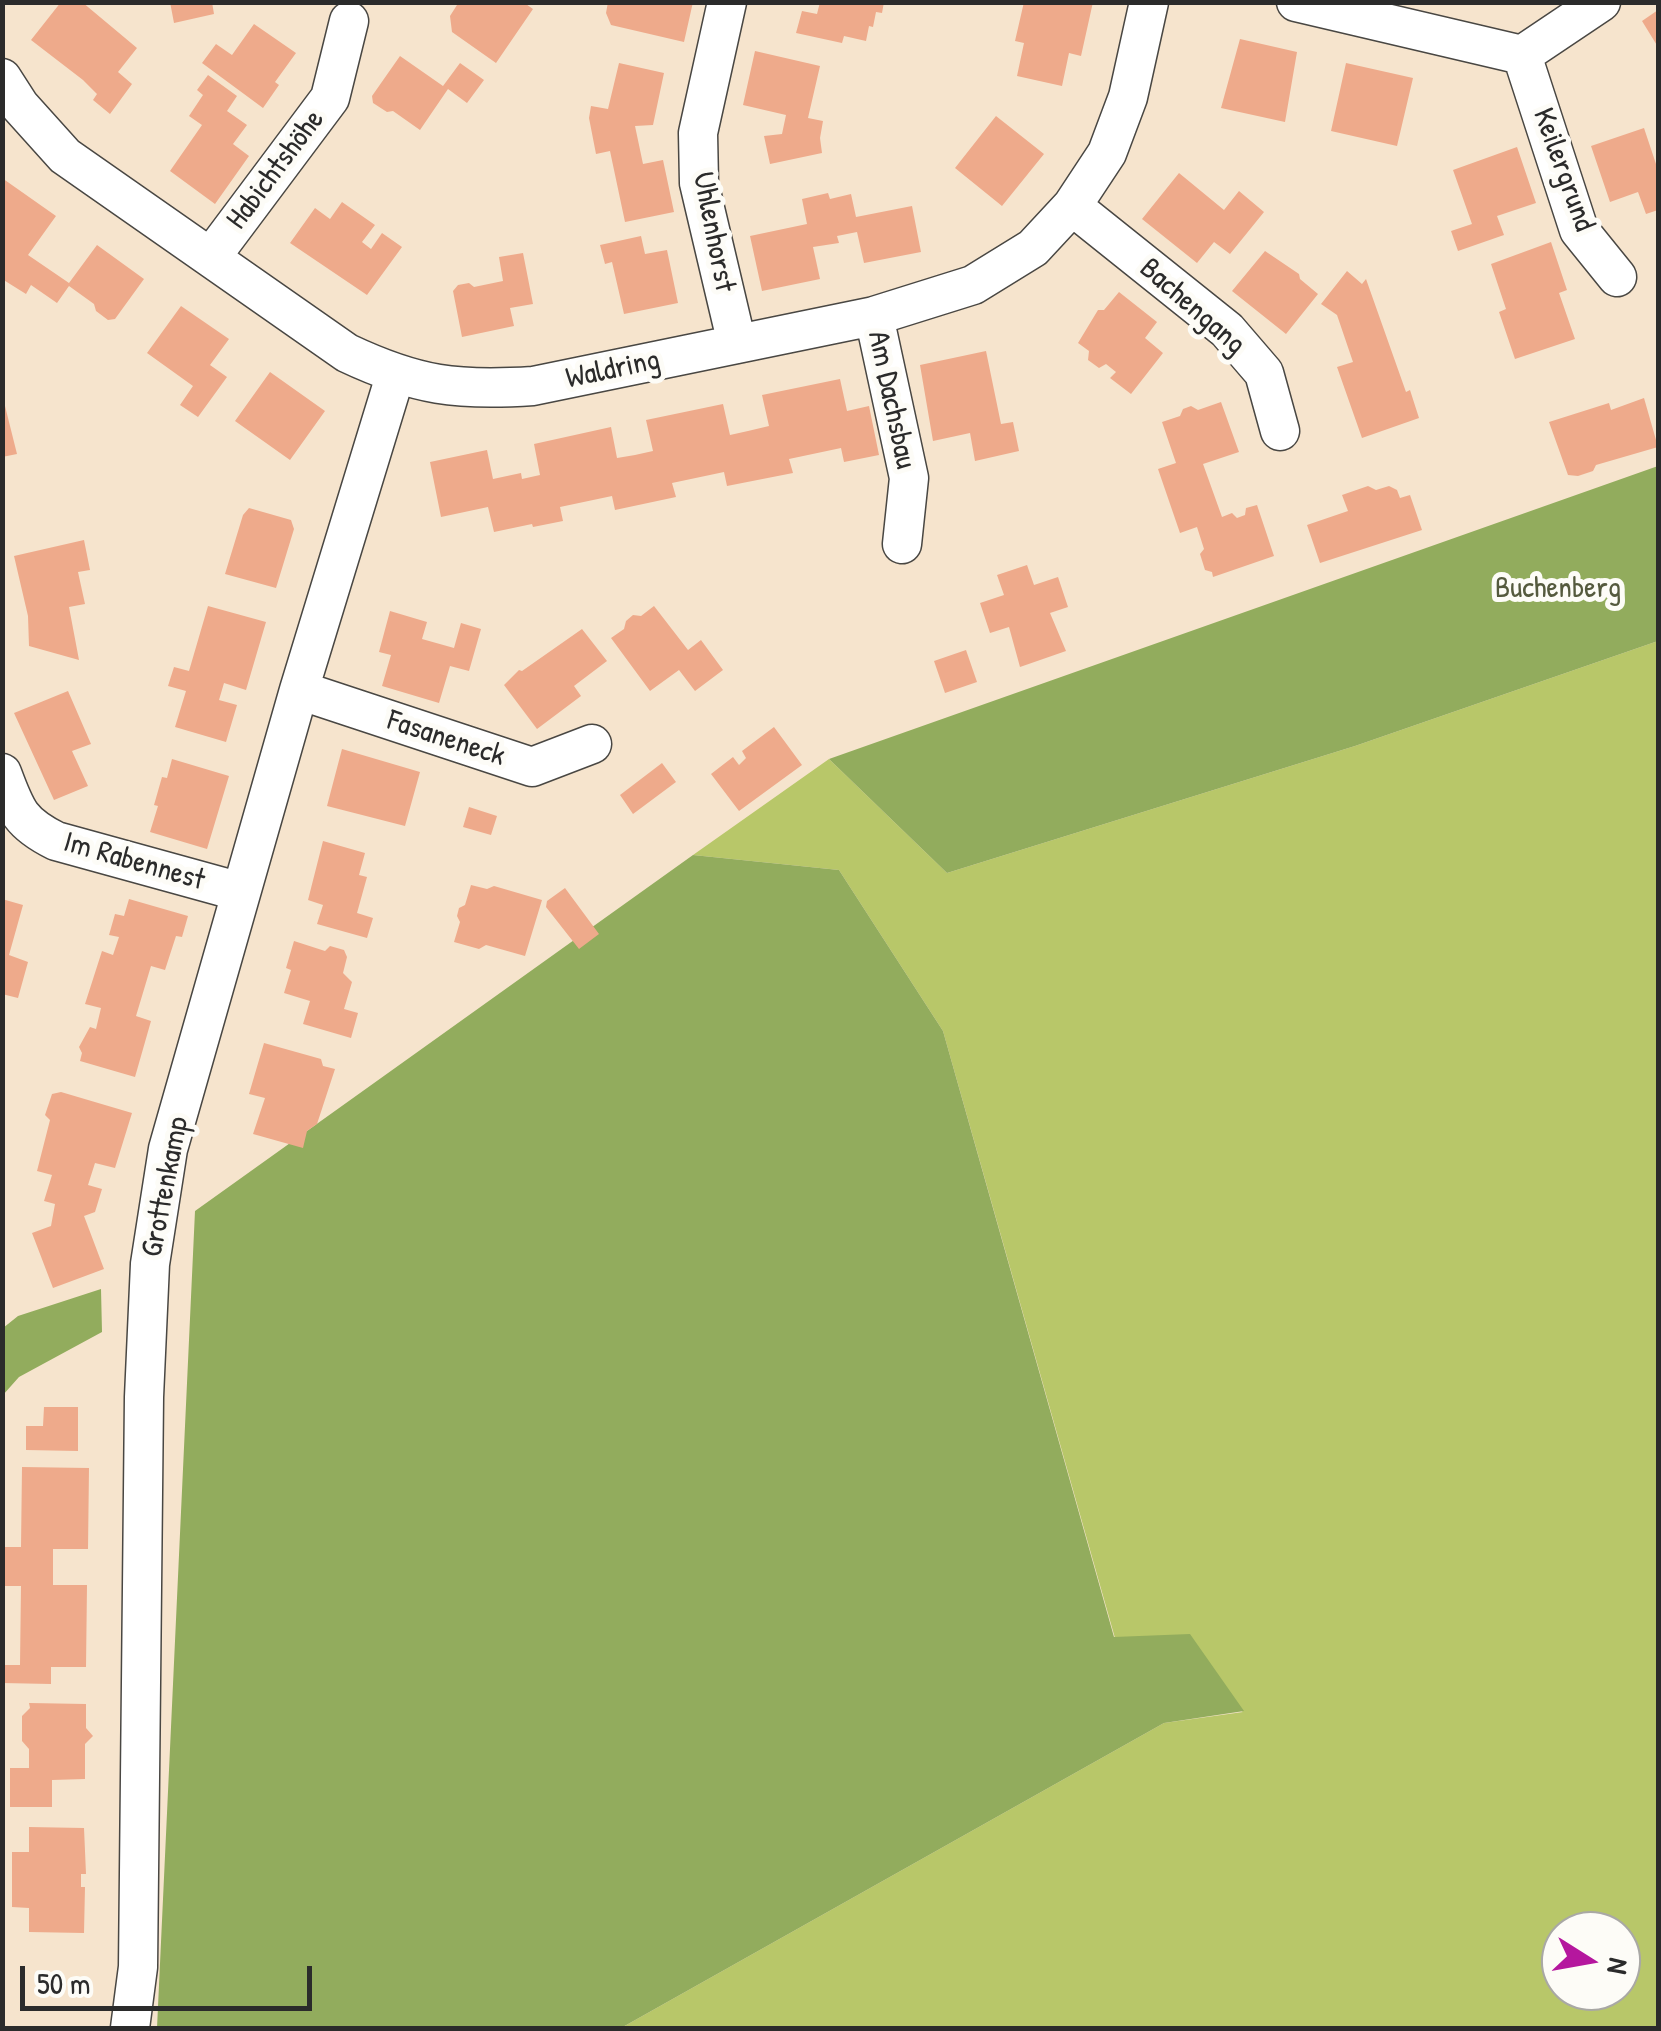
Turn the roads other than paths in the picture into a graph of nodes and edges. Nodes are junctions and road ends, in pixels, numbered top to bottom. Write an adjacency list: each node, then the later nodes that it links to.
1 (728, 2): 12 (street, Uhlenhorst)
2 (1149, 2): 8 (street, Waldring)
3 (1296, 2): 6 (street)
4 (1601, 2): 6 (street)
5 (348, 21): 9 (street, Habichtshöhe)
6 (1522, 55): 10 (street, Keilergrund)
7 (2, 78): 9 (street, Waldring)
8 (1072, 206): 11 (street, Waldring); 14 (street, Bachengang)
9 (211, 256): 13 (street, Waldring)
10 (1618, 277)
11 (874, 316): 12 (street, Waldring); 15 (street, Am Dachsbau)
12 (736, 344): 13 (street, Waldring)
13 (395, 376): 16 (street, Grottenkamp)
14 (1280, 431)
15 (902, 544)
16 (299, 690): 17 (street, Fasaneneck); 19 (street, Grottenkamp)
17 (592, 744)
18 (2, 773): 19 (street, Im Rabennest)
19 (241, 892): 20 (street, Grottenkamp)
20 (130, 2028)

